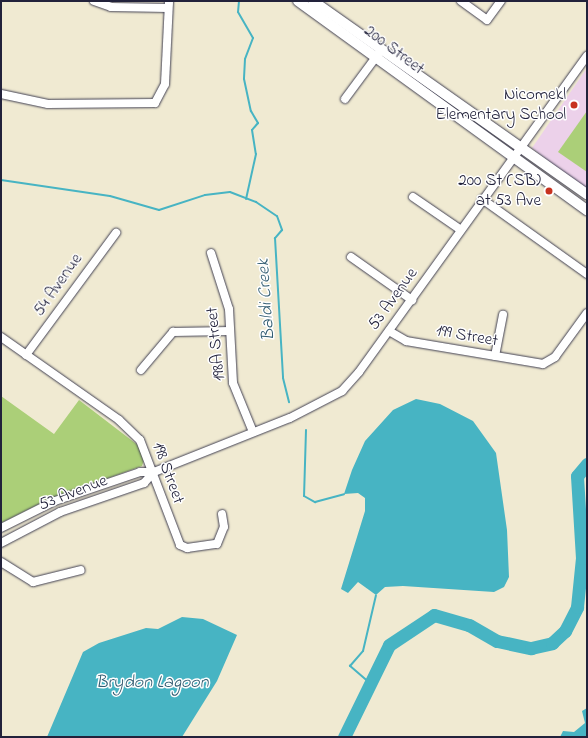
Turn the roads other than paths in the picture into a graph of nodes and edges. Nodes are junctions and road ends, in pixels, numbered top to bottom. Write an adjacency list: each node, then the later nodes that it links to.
1 (94, 1): 6 (street)
2 (298, 1): 7 (main road, 200 Street)
3 (312, 1): 7 (main road, 200 Street)
4 (461, 1): 5 (street)
5 (501, 1)
6 (169, 4): 9 (street)
7 (379, 53): 10 (street); 11 (main road, 200 Street); 12 (main road, 200 Street)
8 (587, 56): 11 (street, 53 Avenue)
9 (1, 94)
10 (345, 99)
11 (519, 148): 12 (street, 53 Avenue); 13 (main road, 200 Street)
12 (512, 158): 15 (street, 53 Avenue); 16 (main road, 200 Street)
13 (587, 194)
14 (413, 197): 17 (street)
15 (482, 199): 17 (street, 53 Avenue); 21 (street)
16 (587, 210)
17 (460, 230): 22 (street, 53 Avenue)
18 (116, 233): 28 (street, 54 Avenue)
19 (211, 253): 26 (street, 198A Street)
20 (351, 257): 22 (street)
21 (587, 274)
22 (412, 300): 25 (street, 53 Avenue)
23 (587, 313): 29 (street, 199 Street)
24 (503, 315): 29 (street)
25 (389, 331): 29 (street, 199 Street); 31 (street, 53 Avenue)
26 (230, 332): 30 (street); 31 (street, 198A Street)
27 (1, 337): 28 (street, 198 Street)
28 (26, 355): 32 (street, 198 Street)
29 (494, 356)
30 (141, 370)
31 (253, 432): 32 (street, 53 Avenue)
32 (154, 472): 33 (street, 198 Street); 34 (street, 53 Avenue); 35 (street, 53 Avenue)
33 (222, 514)
34 (1, 528)
35 (1, 543)
36 (1, 562): 37 (street)
37 (81, 570)

